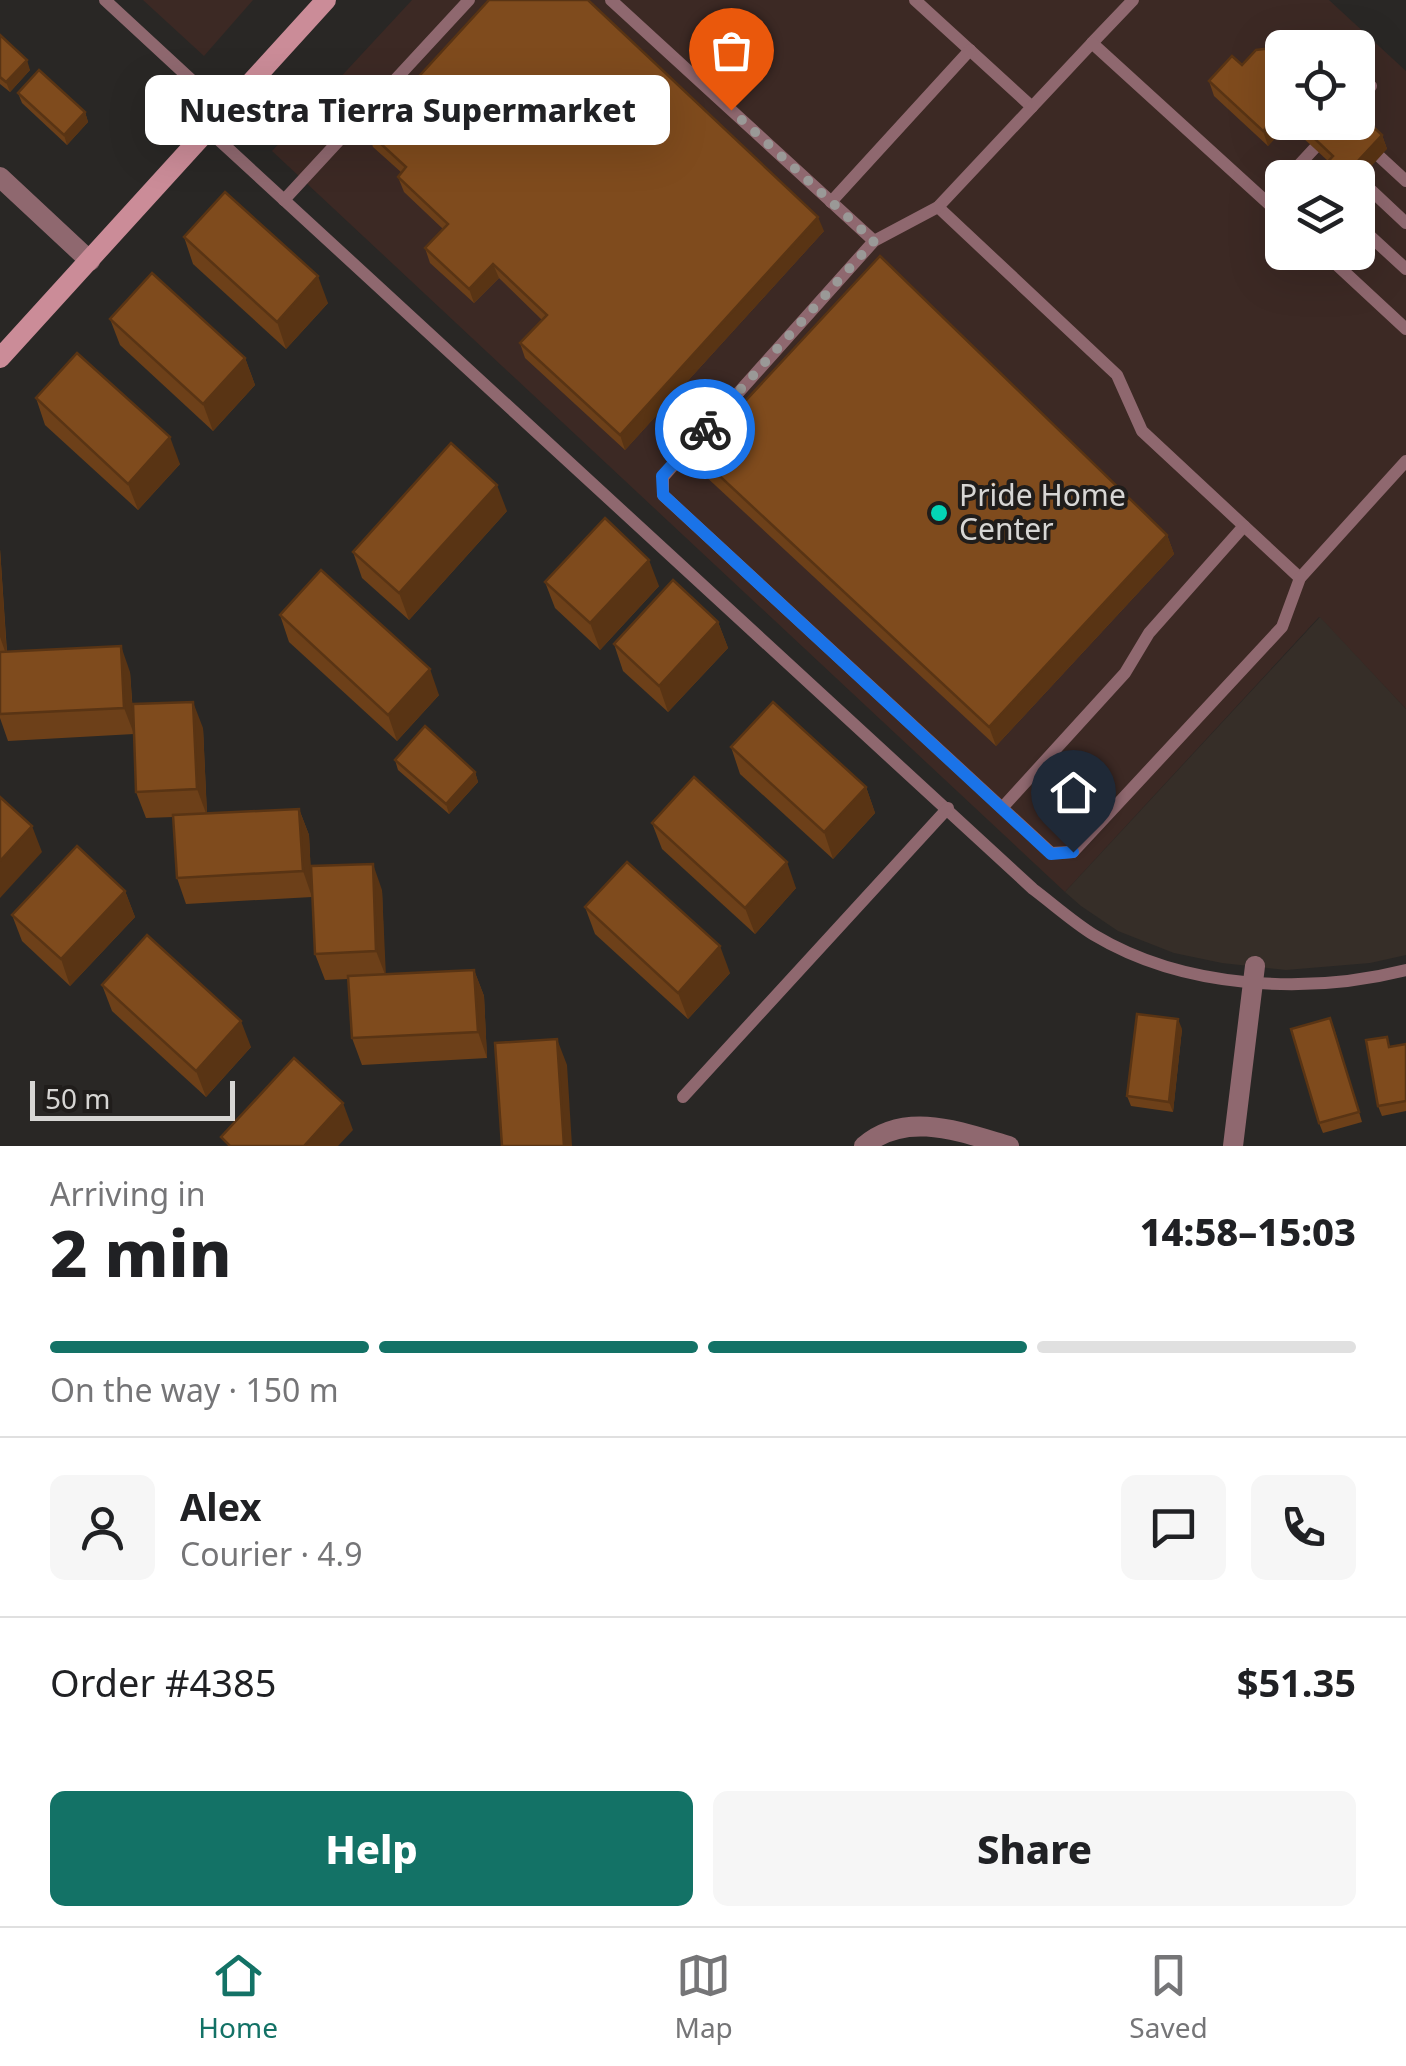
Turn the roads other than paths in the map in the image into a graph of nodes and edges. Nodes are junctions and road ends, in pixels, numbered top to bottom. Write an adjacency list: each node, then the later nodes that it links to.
1 (105, 0): 10 (lane)
2 (326, 0): 10 (main road)
3 (469, 0): 20 (lane)
4 (610, 0): 22 (lane)
5 (915, 0): 8 (lane)
6 (1132, 0): 7 (lane)
7 (1092, 44): 9 (lane); 21 (lane)
8 (970, 50): 9 (lane); 22 (lane)
9 (1032, 108): 23 (lane)
10 (225, 111): 11 (main road)
11 (208, 130): 20 (lane); 27 (main road)
12 (1323, 140): 14 (lane)
13 (1360, 140): 18 (lane)
14 (1320, 143): 15 (lane); 16 (lane)
15 (1332, 154)
16 (1304, 160)
17 (0, 178): 27 (street)
18 (1406, 181)
19 (1375, 195): 24 (lane)
20 (284, 200): 35 (lane)
21 (1265, 201)
22 (831, 202): 25 (lane)
23 (938, 207): 25 (lane); 33 (lane)
24 (1406, 223)
25 (874, 241): 36 (lane)
26 (1375, 241): 28 (lane)
27 (90, 261): 31 (main road)
28 (1406, 269)
29 (1342, 270): 30 (lane)
30 (1406, 329)
31 (0, 358)
32 (1406, 461): 34 (lane)
33 (1244, 526): 34 (lane); 36 (lane)
34 (1300, 578): 36 (lane)
35 (948, 808): 38 (lane); 39 (lane)
36 (1002, 808)
37 (1406, 970): 38 (lane)
38 (1254, 974): 42 (street)
39 (683, 1097)
40 (864, 1146): 41 (street)
41 (1009, 1146)
42 (1233, 1146)

